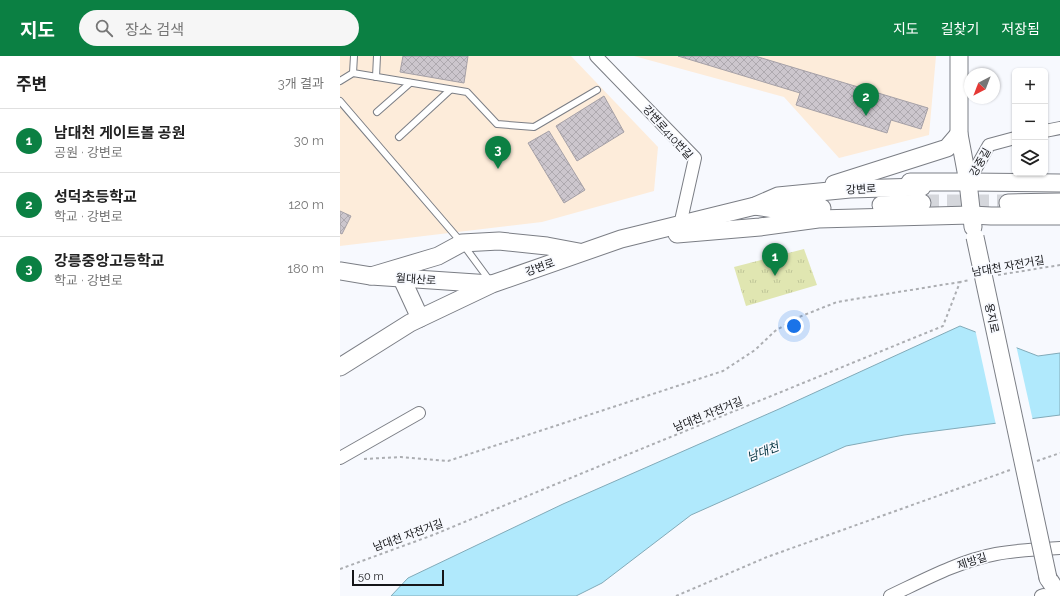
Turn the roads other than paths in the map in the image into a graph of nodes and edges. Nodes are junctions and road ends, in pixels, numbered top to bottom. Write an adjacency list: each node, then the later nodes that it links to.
1 (354, 56): 5 (lane)
2 (377, 56): 6 (lane)
3 (596, 56): 26 (street, 강변로410번길)
4 (959, 56): 15 (street, 용지로)
5 (353, 73): 6 (lane); 7 (lane)
6 (376, 77): 8 (lane)
7 (340, 81)
8 (410, 82): 9 (lane); 12 (lane)
9 (450, 90): 10 (lane); 16 (lane)
10 (597, 90)
11 (341, 105): 28 (lane)
12 (377, 112)
13 (1060, 128): 14 (street)
14 (1048, 130)
15 (959, 134): 18 (street, 용지로); 20 (street)
16 (399, 137)
17 (1012, 139): 18 (street, 강중길)
18 (968, 182): 19 (street); 20 (street); 24 (street, 용지로)
19 (1060, 183)
20 (835, 184): 26 (street)
21 (1060, 189): 23 (street)
22 (922, 195): 26 (street, 강변로)
23 (1060, 202)
24 (972, 215): 25 (street); 27 (street); 39 (street, 용지로, bridge)
25 (1060, 216)
26 (680, 225): 27 (street, 강변로)
27 (621, 239): 29 (street, 강변로)
28 (462, 243): 29 (street); 31 (street); 33 (lane)
29 (581, 252): 33 (street, 강변로)
30 (340, 271): 31 (street, 월대산로)
31 (370, 276): 32 (street, 월대산로)
32 (402, 279): 33 (street, 월대산로); 34 (street)
33 (492, 284): 34 (street, 강변로)
34 (420, 318): 35 (street, 강변로)
35 (340, 367)
36 (419, 413): 37 (street)
37 (340, 458)
38 (1060, 548): 40 (street, 제방길)
39 (1051, 595)
40 (890, 596)

